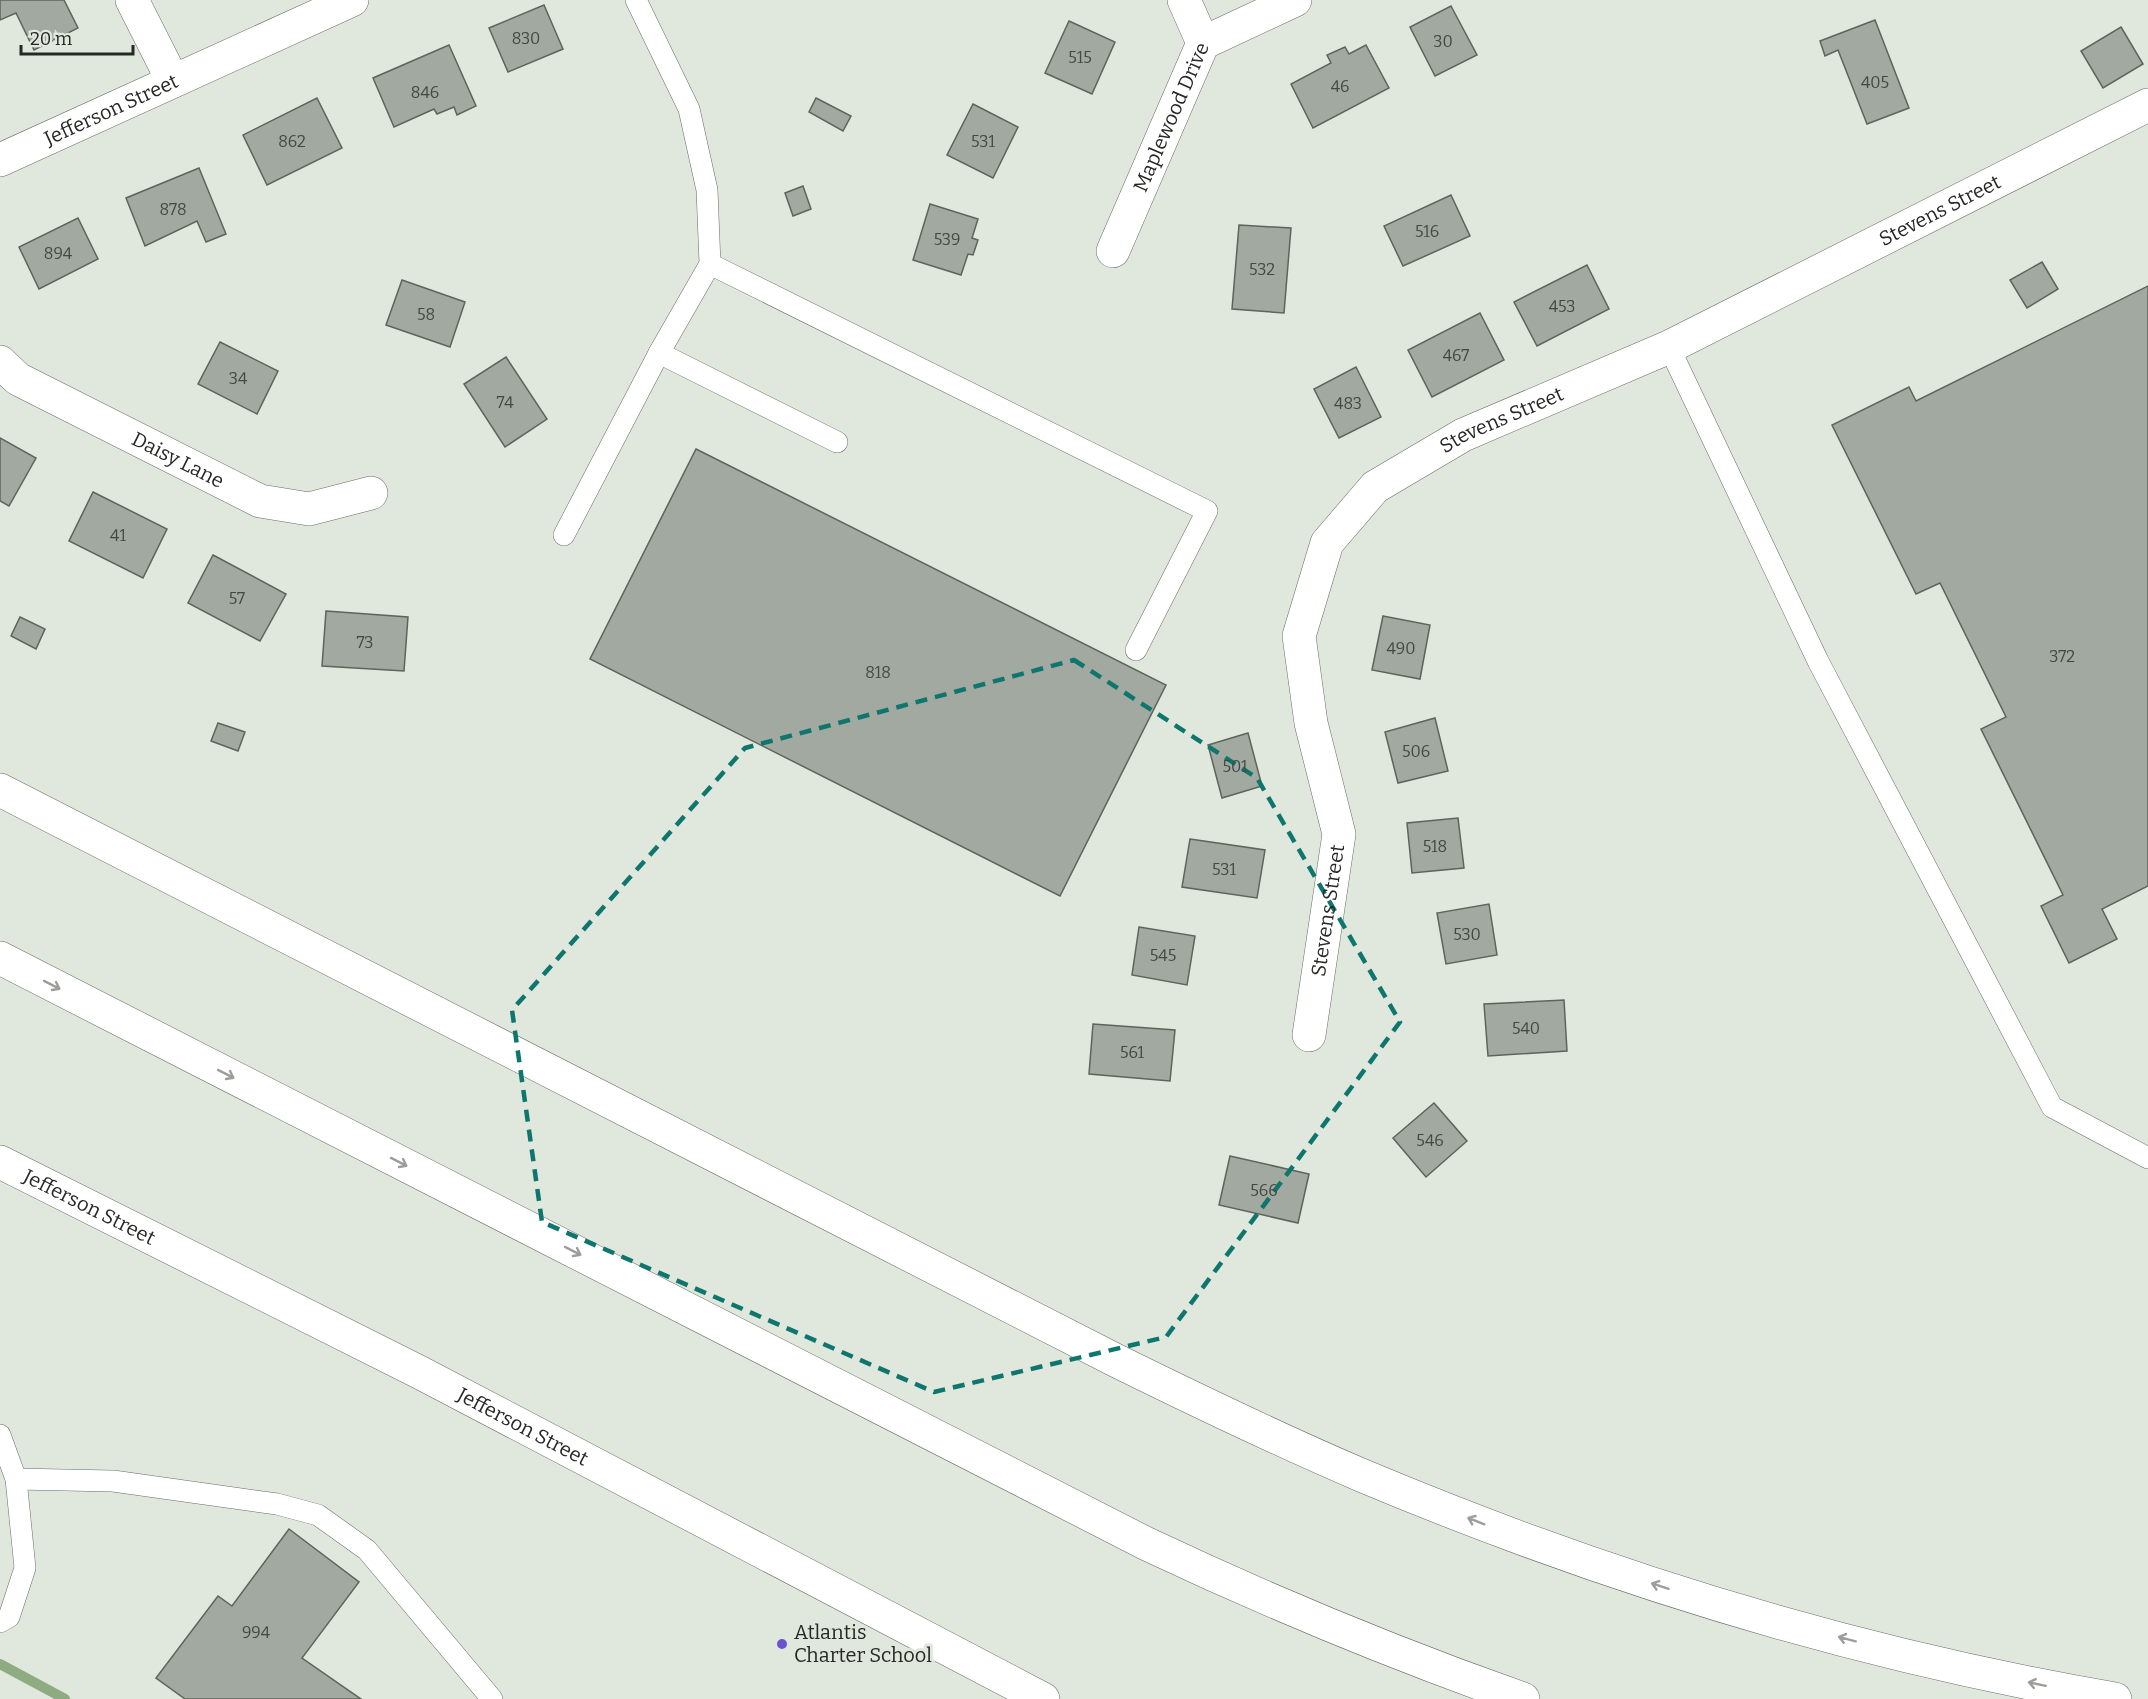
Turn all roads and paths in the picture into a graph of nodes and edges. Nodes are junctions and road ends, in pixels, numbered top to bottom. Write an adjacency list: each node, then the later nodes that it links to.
1 (132, 0): 7 (main road)
2 (351, 0): 7 (main road, Jefferson Street)
3 (636, 0): 11 (lane)
4 (1184, 0): 6 (main road)
5 (1295, 0): 6 (main road, Maplewood Drive)
6 (1203, 44): 10 (main road, Maplewood Drive)
7 (173, 81): 9 (main road, Jefferson Street)
8 (2148, 105): 12 (main road, Stevens Street)
9 (0, 160)
10 (1113, 251)
11 (710, 264): 13 (lane); 18 (lane)
12 (1669, 347): 21 (main road, Stevens Street); 22 (lane)
13 (659, 353): 15 (lane); 17 (lane)
14 (0, 362): 16 (main road, Daisy Lane)
15 (837, 442)
16 (371, 493)
17 (564, 535)
18 (1136, 650)
19 (0, 790): 30 (main road, one-way to 19)
20 (0, 958): 29 (main road, one-way to 29)
21 (1309, 1035)
22 (2148, 1158)
23 (0, 1162): 28 (main road, Jefferson Street)
24 (0, 1435): 25 (lane)
25 (16, 1479): 26 (lane); 27 (lane)
26 (0, 1622)
27 (492, 1699)
28 (1043, 1699)
29 (1523, 1699)
30 (2115, 1699)

